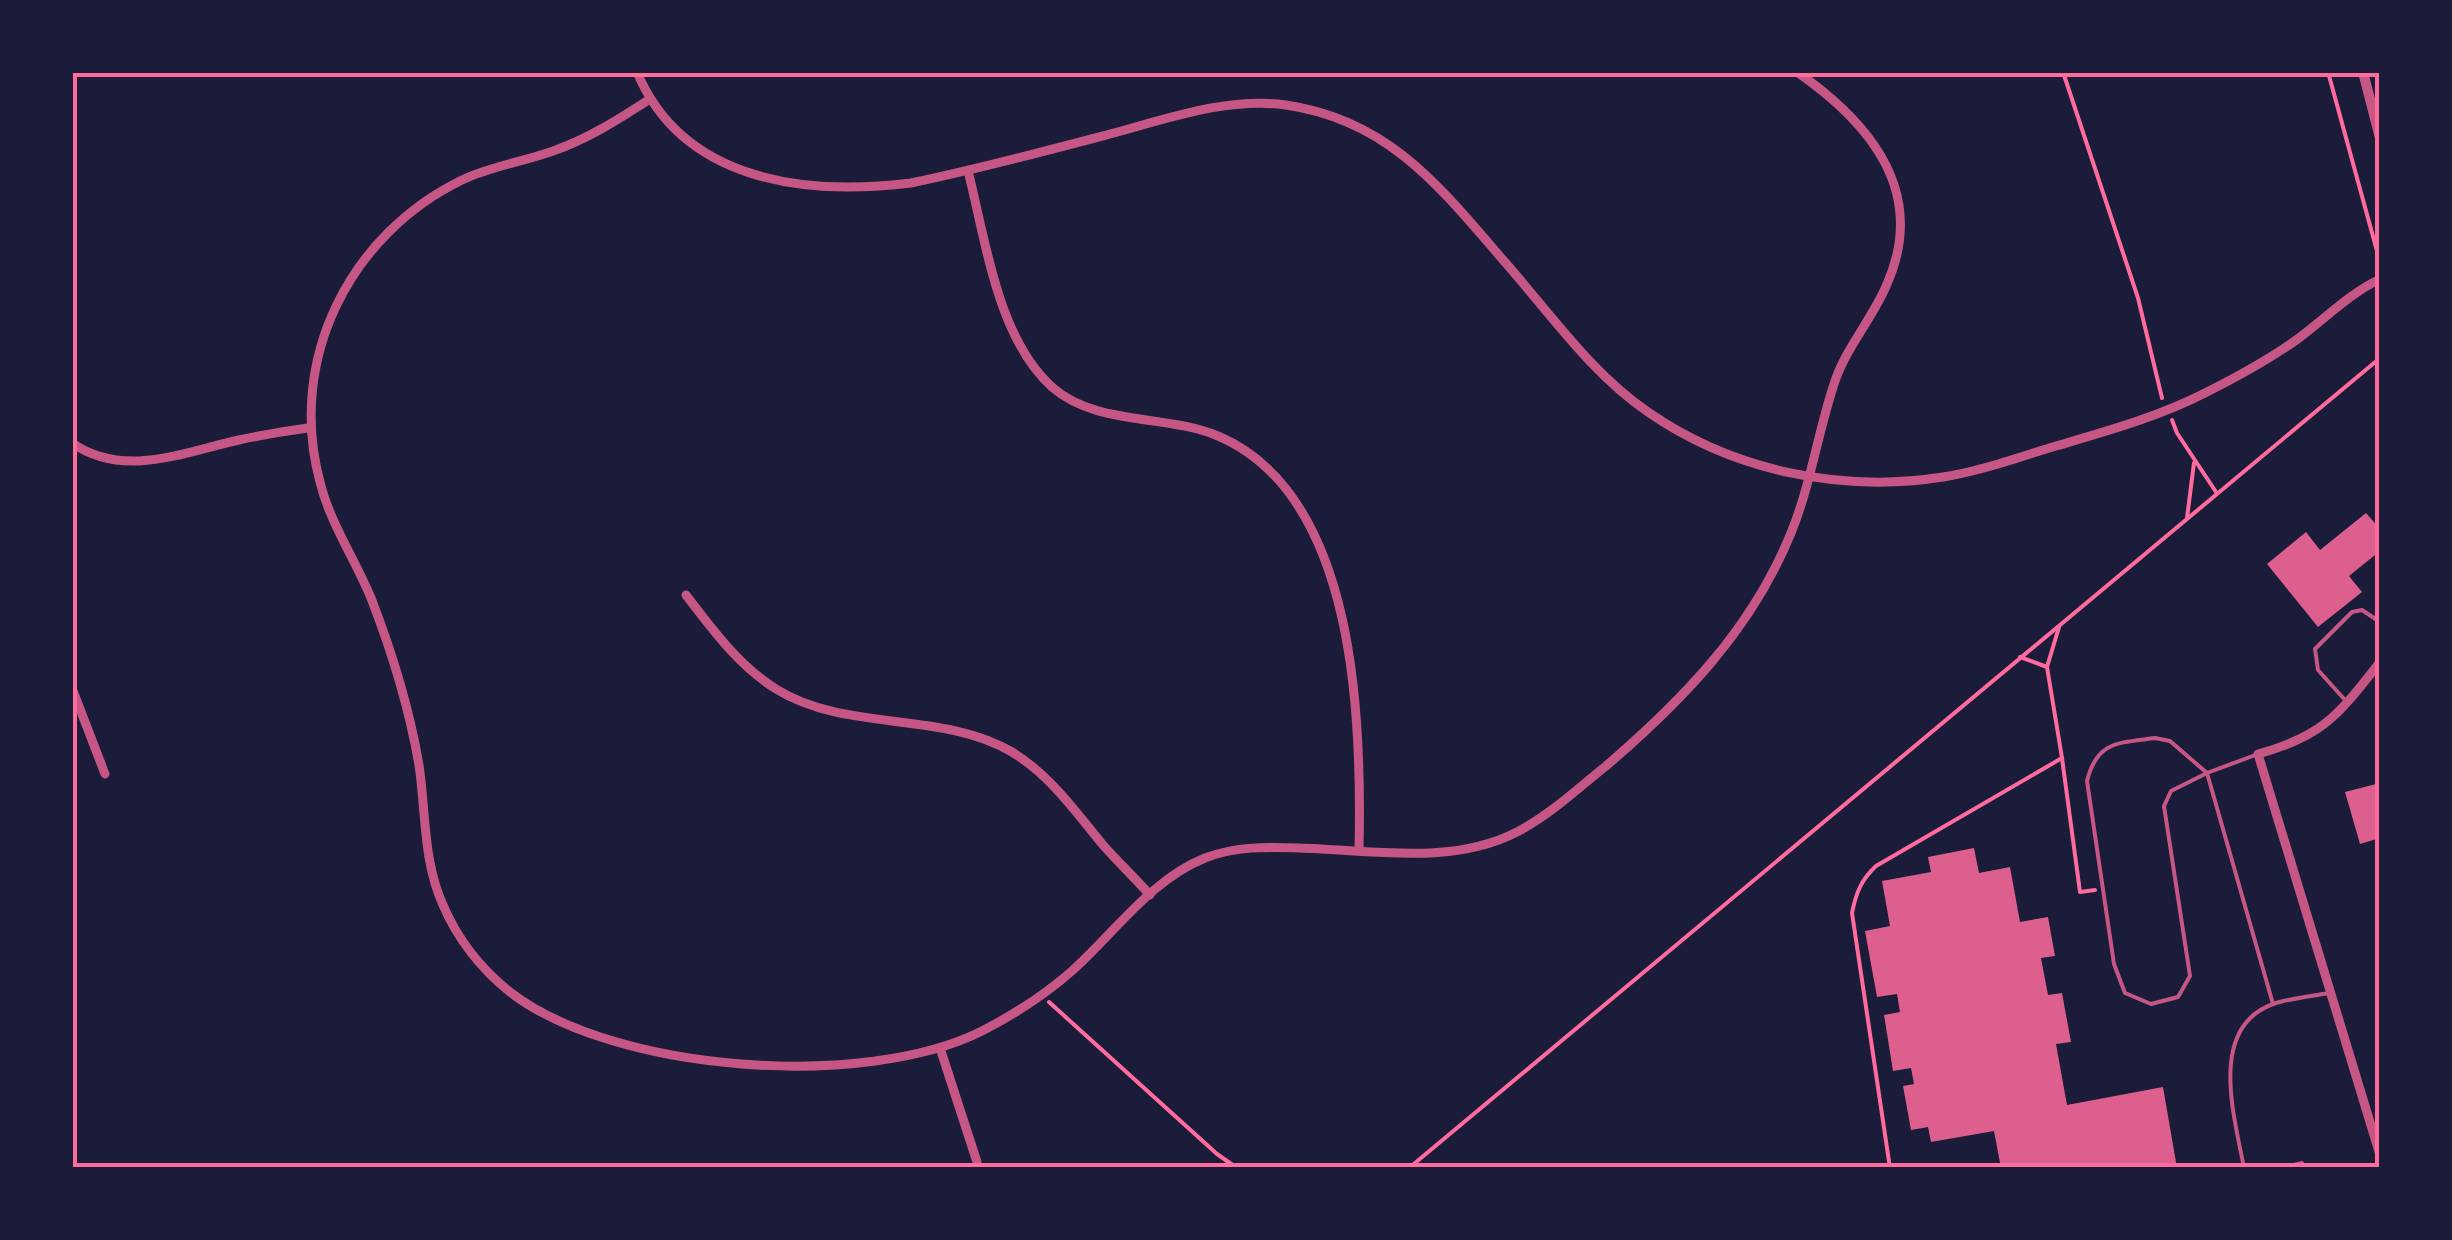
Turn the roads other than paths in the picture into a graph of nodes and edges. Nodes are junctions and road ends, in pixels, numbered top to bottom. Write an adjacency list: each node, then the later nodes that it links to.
1 (637, 72): 4 (street)
2 (1797, 72): 11 (street)
3 (2363, 72): 5 (street)
4 (650, 99): 7 (street); 9 (street)
5 (2377, 119): 6 (street)
6 (2380, 138)
7 (968, 172): 11 (street); 20 (street)
8 (2380, 278): 11 (street)
9 (308, 428): 10 (street); 24 (street)
10 (74, 448)
11 (1810, 478): 20 (street)
12 (686, 595): 21 (street)
13 (2380, 622): 16 (lane)
14 (2380, 662): 16 (street)
15 (72, 688): 19 (street)
16 (2348, 703): 17 (street)
17 (2258, 754): 18 (lane); 22 (street)
18 (2207, 773): 18 (lane); 23 (lane)
19 (105, 774)
20 (1360, 850): 21 (street)
21 (1150, 895): 24 (street)
22 (2330, 992): 23 (lane); 25 (street)
23 (2273, 1004): 27 (lane)
24 (940, 1048): 26 (street)
25 (2380, 1155)
26 (976, 1162)
27 (2244, 1168)
28 (2281, 1168): 29 (lane)
29 (2302, 1168)

